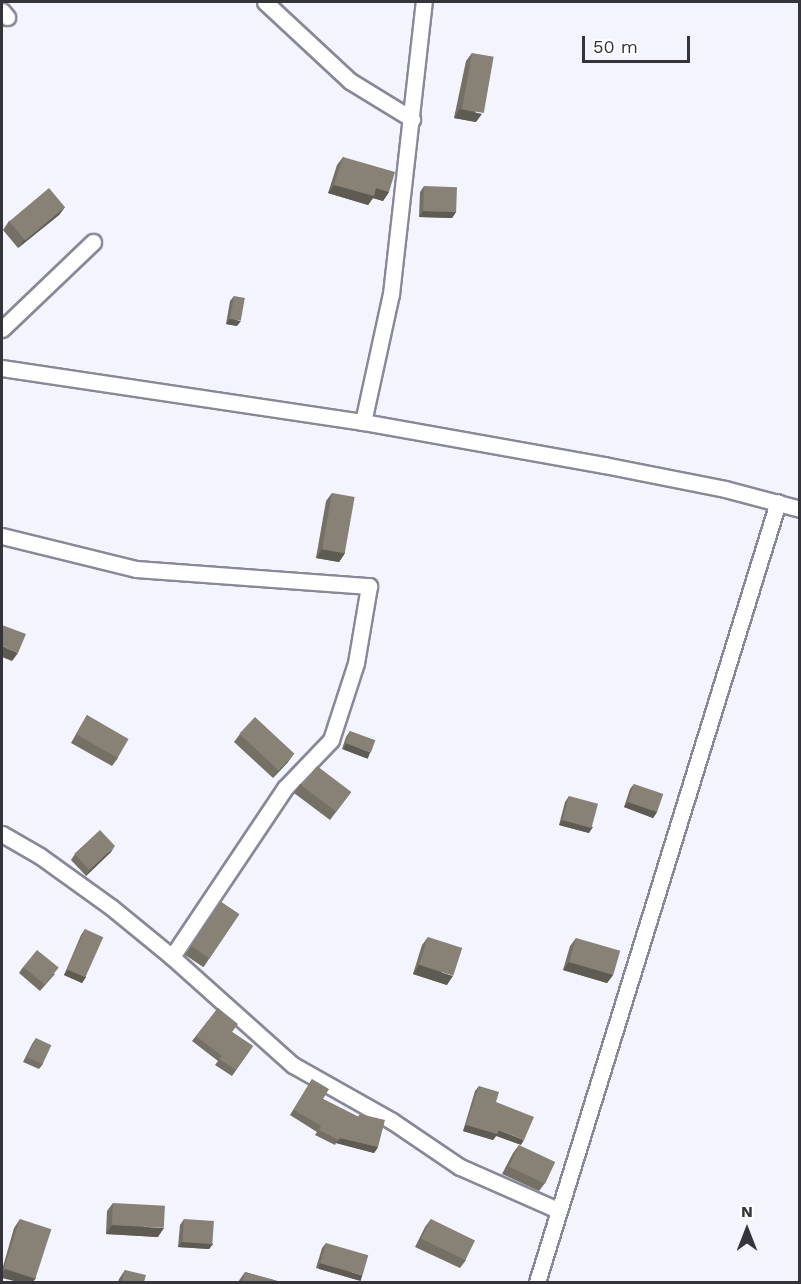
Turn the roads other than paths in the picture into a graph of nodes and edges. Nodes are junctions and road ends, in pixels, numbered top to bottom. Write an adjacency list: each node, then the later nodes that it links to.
1 (265, 2): 3 (street)
2 (424, 2): 3 (street)
3 (412, 119): 7 (street)
4 (93, 242): 5 (street)
5 (2, 329)
6 (2, 368): 7 (street)
7 (363, 422): 8 (street)
8 (778, 502): 9 (street); 13 (street)
9 (800, 509)
10 (2, 536): 12 (street)
11 (2, 834): 12 (street)
12 (172, 957): 13 (street)
13 (558, 1210): 14 (street)
14 (537, 1282)

